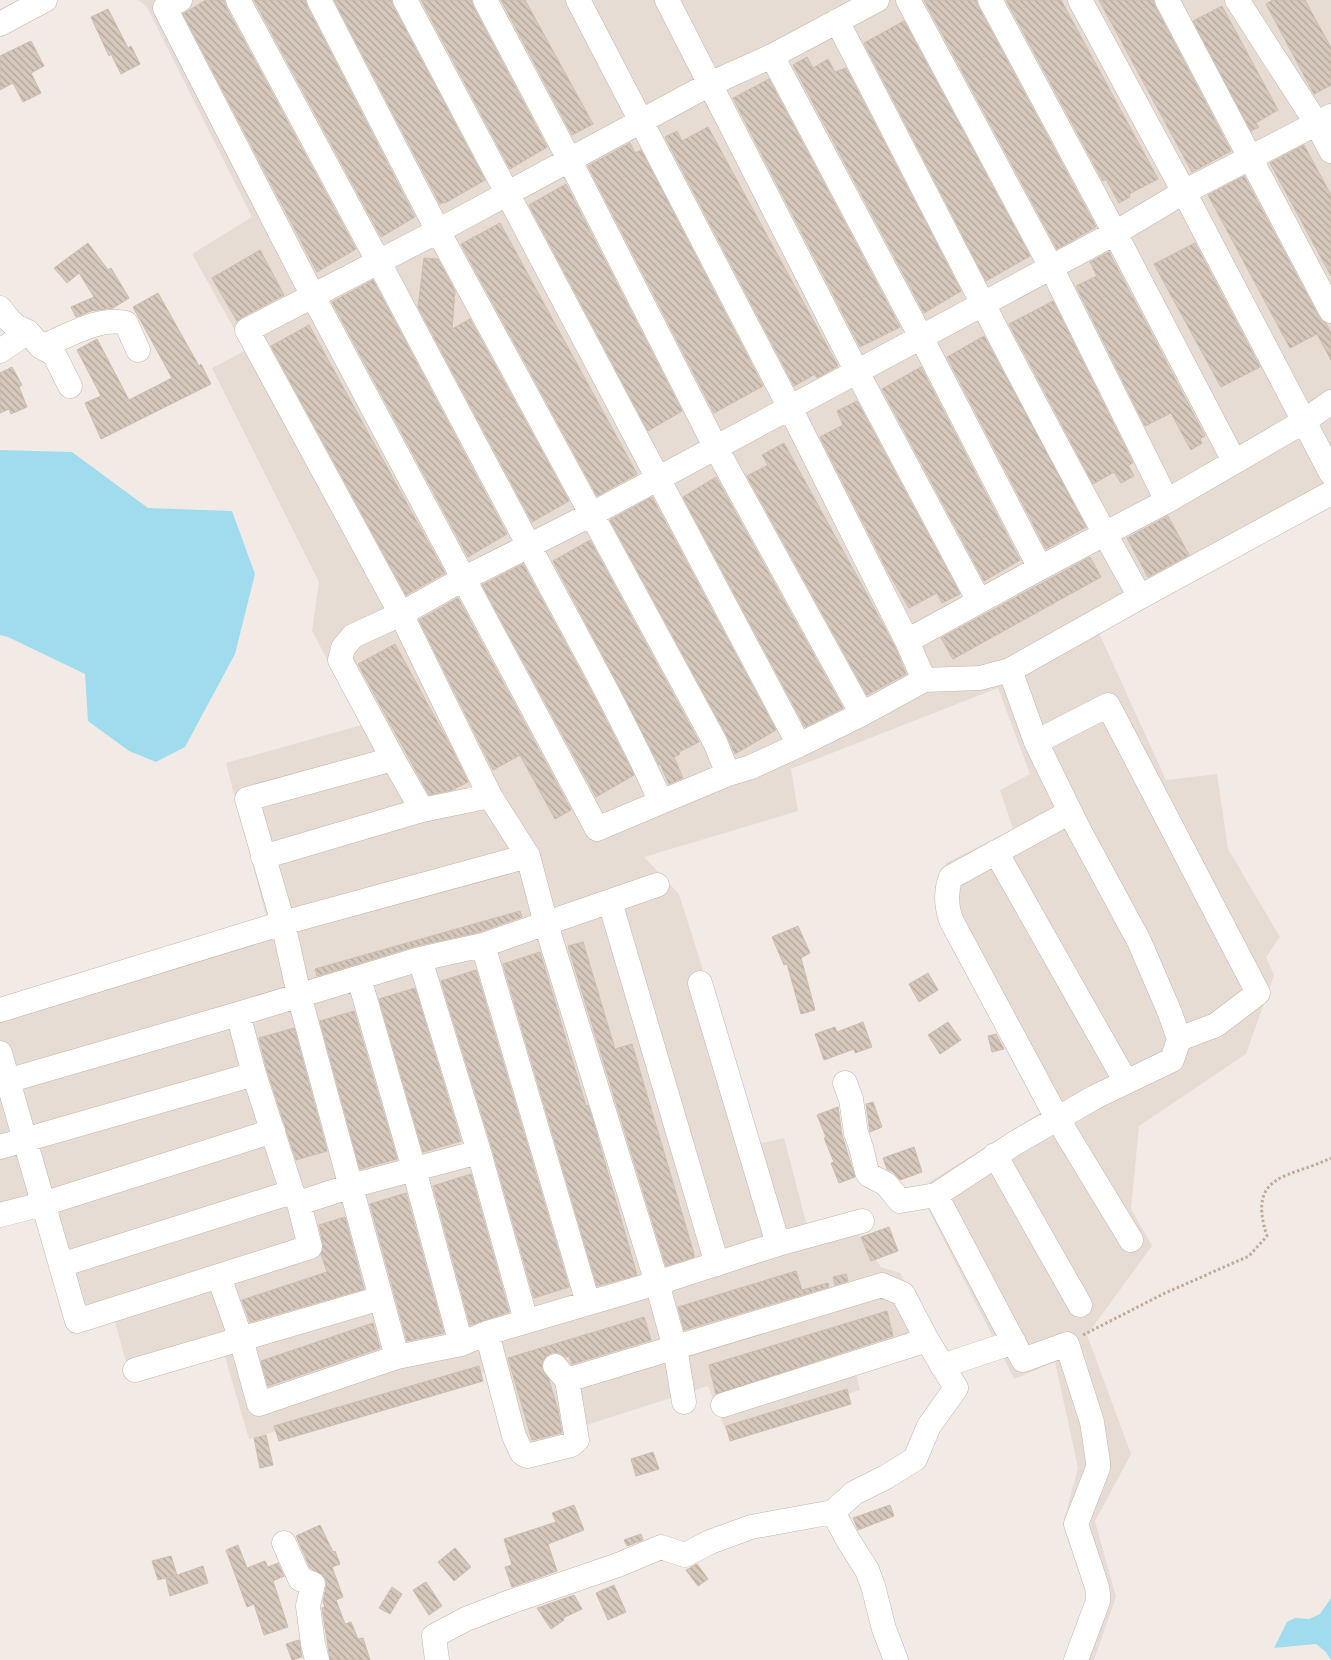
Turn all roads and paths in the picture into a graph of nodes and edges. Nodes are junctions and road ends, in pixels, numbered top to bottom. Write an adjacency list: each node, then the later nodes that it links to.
1 (45, 0): 16 (street)
2 (180, 0): 30 (street)
3 (238, 0): 28 (street)
4 (319, 0): 26 (street)
5 (405, 0): 25 (street)
6 (485, 0): 23 (street)
7 (578, 0): 19 (street)
8 (668, 0): 18 (street)
9 (876, 0): 15 (street)
10 (908, 0): 29 (street)
11 (990, 0): 27 (street)
12 (1080, 0): 24 (street)
13 (1167, 0): 22 (street)
14 (1237, 0): 20 (street)
15 (837, 22): 17 (street); 31 (street)
16 (0, 24)
17 (772, 56): 18 (street); 34 (street)
18 (710, 84): 19 (street); 38 (street)
19 (641, 120): 23 (street); 41 (street)
20 (1324, 120): 21 (street); 22 (street)
21 (1331, 151)
22 (1249, 158): 24 (street); 33 (street)
23 (569, 159): 25 (street); 43 (street)
24 (1184, 192): 27 (street); 42 (street)
25 (507, 194): 26 (street); 46 (street)
26 (438, 231): 28 (street); 49 (street)
27 (1115, 233): 29 (street); 44 (street)
28 (379, 262): 30 (street); 51 (street)
29 (1052, 267): 31 (street); 48 (street)
30 (313, 296): 53 (street); 56 (street)
31 (983, 304): 34 (street); 50 (street)
32 (0, 308): 35 (street)
33 (1331, 311)
34 (921, 336): 38 (street); 52 (street)
35 (34, 340): 36 (street); 37 (street); 39 (street)
36 (0, 350)
37 (138, 350)
38 (857, 372): 41 (street); 55 (street)
39 (70, 386)
40 (1331, 402): 42 (street)
41 (790, 408): 43 (street); 57 (street)
42 (1303, 422): 44 (street); 45 (street)
43 (716, 448): 46 (street); 60 (street)
44 (1234, 461): 48 (street)
45 (1331, 473)
46 (658, 479): 49 (street); 62 (street)
47 (1331, 493): 54 (street)
48 (1167, 501): 50 (street)
49 (592, 514): 51 (street); 64 (street)
50 (1105, 534): 52 (street); 54 (street)
51 (528, 546): 53 (street); 66 (street)
52 (1040, 568): 55 (street)
53 (463, 579): 56 (street); 66 (street)
54 (1140, 597): 58 (street)
55 (979, 601): 57 (street)
56 (401, 614): 63 (street); 65 (street)
57 (907, 641): 59 (street)
58 (1010, 670): 59 (street); 61 (street)
59 (924, 680): 60 (street)
60 (862, 714): 62 (street)
61 (1036, 742): 68 (street); 83 (street)
62 (799, 745): 64 (street)
63 (393, 759): 67 (street); 71 (street)
64 (728, 774): 66 (street)
65 (490, 796): 67 (street); 70 (street)
66 (661, 802)
67 (422, 810): 71 (street)
68 (1070, 812): 69 (street); 83 (street)
69 (996, 852): 87 (street); 89 (street)
70 (528, 856): 74 (street); 75 (street)
71 (263, 857): 74 (street)
72 (657, 885): 73 (street)
73 (610, 902): 75 (street); 106 (street)
74 (283, 923): 80 (street); 81 (street)
75 (546, 924): 76 (street); 108 (street)
76 (483, 945): 77 (street); 110 (street)
77 (420, 959): 78 (street); 93 (street)
78 (359, 978): 80 (street); 96 (street)
79 (700, 983): 104 (street)
80 (299, 995): 82 (street); 97 (street)
81 (0, 1010)
82 (238, 1014): 85 (street); 86 (street)
83 (1179, 1039): 87 (street)
84 (0, 1053): 86 (street)
85 (254, 1074): 90 (street); 91 (street)
86 (4, 1082): 91 (street)
87 (1126, 1082): 89 (street)
88 (845, 1083): 98 (street)
89 (1057, 1118): 94 (street); 103 (street)
90 (273, 1131): 99 (street); 100 (street)
91 (24, 1140): 92 (street); 100 (street)
92 (0, 1147)
93 (479, 1152): 96 (street); 112 (street)
94 (995, 1155): 98 (street); 111 (street)
95 (1331, 1158): 118 (path)
96 (414, 1169): 97 (street); 117 (street)
97 (351, 1186): 99 (street); 109 (street)
98 (936, 1195): 116 (street)
99 (295, 1198): 105 (street); 107 (street)
100 (43, 1204): 101 (street); 105 (street)
101 (0, 1215)
102 (862, 1221): 104 (street)
103 (1131, 1240)
104 (778, 1244): 106 (street)
105 (61, 1264): 107 (street)
106 (717, 1264): 108 (street)
107 (219, 1277): 114 (street)
108 (657, 1283): 110 (street); 119 (street)
109 (381, 1298): 114 (street); 120 (street)
110 (588, 1303): 112 (street)
111 (1080, 1305)
112 (526, 1321): 113 (street)
113 (487, 1333): 117 (street); 119 (street)
114 (241, 1339): 120 (street); 122 (street)
115 (927, 1340): 119 (street); 121 (street); 124 (street)
116 (1014, 1342): 118 (street); 121 (street)
117 (461, 1344): 120 (street)
118 (1067, 1344): 130 (street)
119 (675, 1348): 123 (street)
120 (397, 1357)
121 (942, 1366): 125 (street)
122 (135, 1370)
123 (684, 1402)
124 (723, 1404)
125 (833, 1512): 128 (street); 129 (street)
126 (284, 1544): 127 (street)
127 (317, 1660)
128 (437, 1660)
129 (896, 1660)
130 (1076, 1660)

